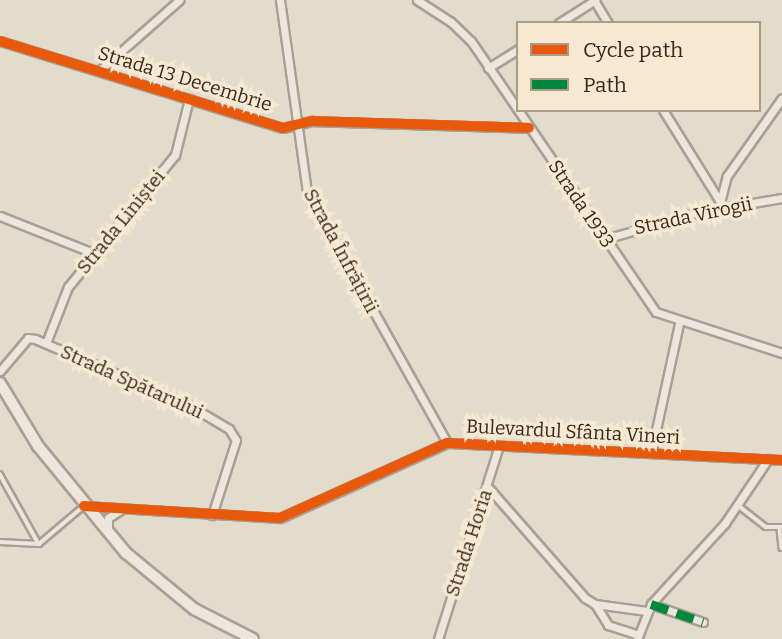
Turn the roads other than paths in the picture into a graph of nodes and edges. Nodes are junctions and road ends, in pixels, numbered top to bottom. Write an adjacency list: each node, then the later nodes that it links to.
1 (179, 0): 10 (street)
2 (280, 0): 16 (street, Strada Înfrățirii)
3 (417, 0): 9 (street, Strada 1933)
4 (594, 0): 5 (street); 6 (street)
5 (562, 21)
6 (607, 21)
7 (0, 41): 10 (street, Strada 13 Decembrie)
8 (516, 50): 9 (street)
9 (488, 68): 13 (street, Strada 1933)
10 (100, 70): 12 (street, Strada 13 Decembrie)
11 (782, 97): 19 (street)
12 (189, 99): 16 (street, Strada 13 Decembrie); 22 (street, Strada Liniștei)
13 (516, 109)
14 (518, 112): 17 (street, Strada 1933)
15 (664, 112): 19 (street)
16 (297, 123): 17 (street, Strada 13 Decembrie); 28 (street, Strada Înfrățirii)
17 (529, 128): 21 (street, Strada 1933)
18 (782, 198): 19 (street, Strada Virogii)
19 (719, 203): 21 (street, Strada Virogii)
20 (0, 216): 22 (street)
21 (605, 239): 23 (street, Strada 1933)
22 (96, 254): 24 (street, Strada Liniștei)
23 (679, 323): 25 (street, Strada 1933); 30 (street)
24 (46, 343): 26 (street, Strada Spătarului); 38 (street, Strada Spătarului)
25 (782, 353)
26 (0, 371)
27 (0, 383): 35 (main road)
28 (447, 443): 29 (street, Bulevardul Sfânta Vineri); 38 (street, Bulevardul Sfânta Vineri)
29 (499, 446): 30 (street, Bulevardul Sfânta Vineri); 34 (street, Strada Horia)
30 (651, 453): 31 (street, Bulevardul Sfânta Vineri)
31 (768, 459): 32 (street, Bulevardul Sfânta Vineri); 36 (street)
32 (782, 460)
33 (0, 474): 42 (lane)
34 (487, 486): 44 (street); 49 (street, Strada Horia)
35 (85, 506): 37 (street, Bulevardul Sfânta Vineri); 40 (main road); 42 (lane)
36 (738, 506): 39 (lane); 45 (street)
37 (122, 509): 38 (street, Bulevardul Sfânta Vineri); 40 (street)
38 (212, 515)
39 (781, 528): 43 (lane)
40 (109, 534): 48 (main road)
41 (0, 542): 42 (lane)
42 (39, 544)
43 (782, 548)
44 (595, 604): 45 (street); 47 (street)
45 (649, 607): 46 (street); 47 (street)
46 (703, 622)
47 (637, 637)
48 (253, 639)
49 (439, 639)

